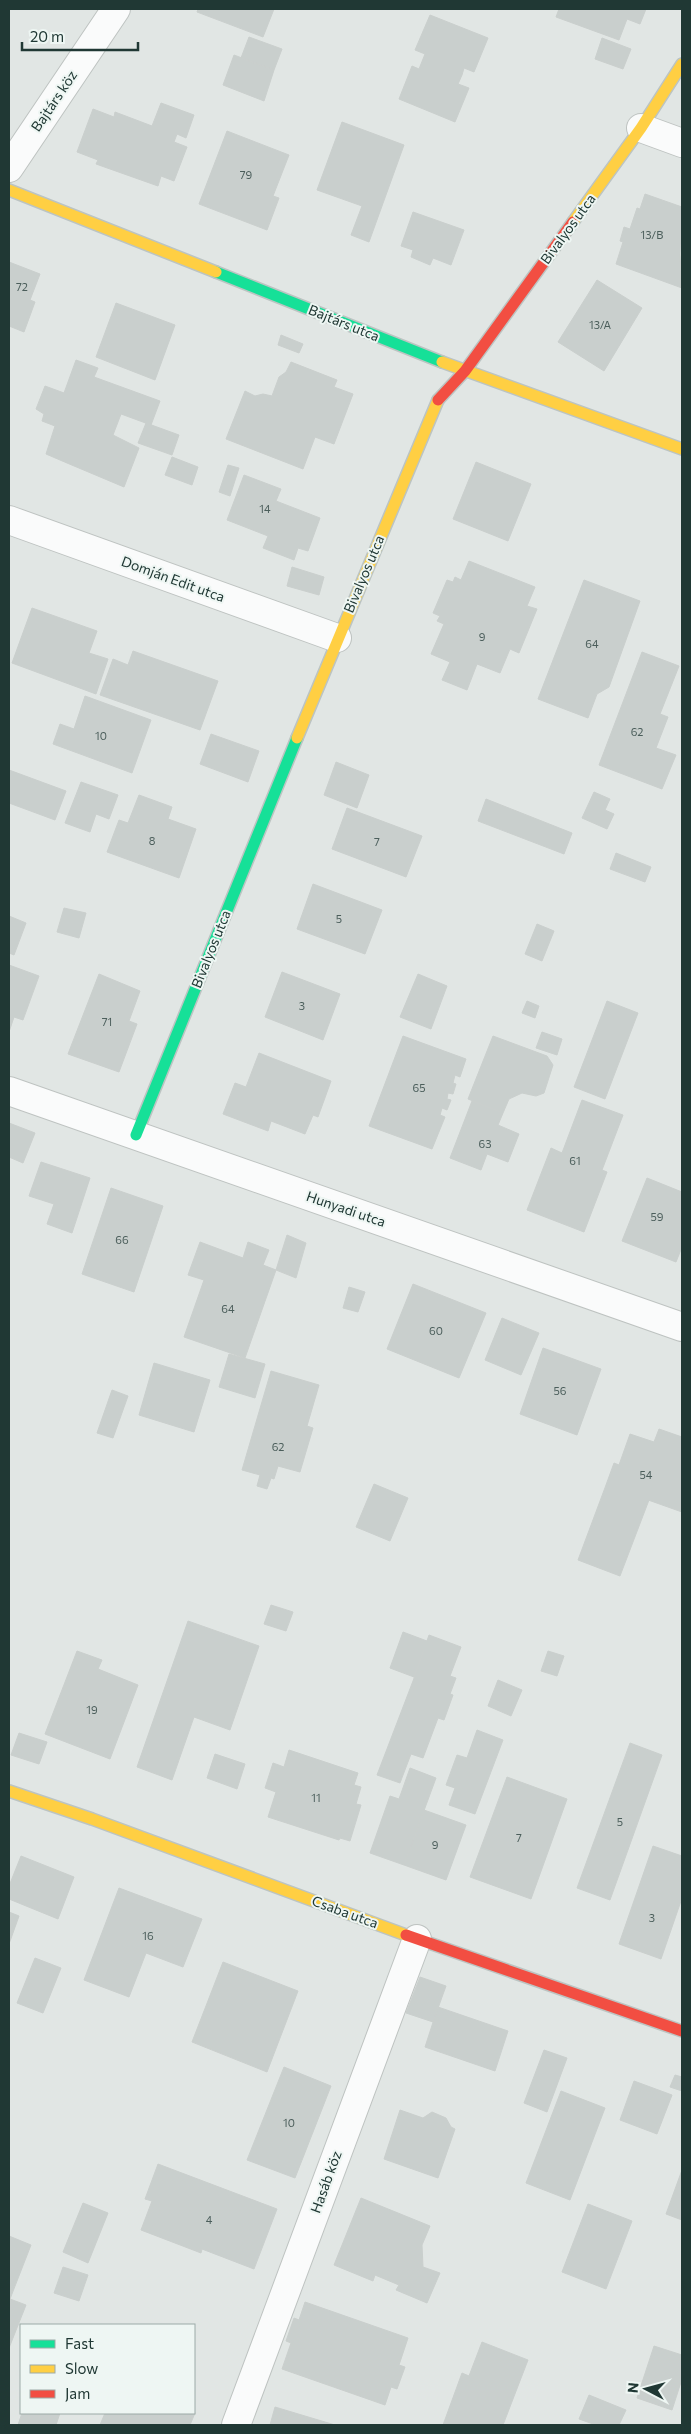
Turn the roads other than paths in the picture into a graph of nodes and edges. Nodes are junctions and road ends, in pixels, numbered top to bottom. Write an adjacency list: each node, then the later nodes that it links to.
1 (116, 9): 5 (street, Bajtárs köz)
2 (682, 64): 3 (street, Bivalyos utca)
3 (641, 128): 4 (street); 7 (street, Bivalyos utca)
4 (682, 143)
5 (9, 168)
6 (9, 190): 7 (street, Bajtárs utca)
7 (465, 371): 8 (street, Bajtárs utca); 10 (street, Bivalyos utca)
8 (682, 449)
9 (9, 520): 10 (street, Domján Edit utca)
10 (337, 638): 12 (street, Bivalyos utca)
11 (9, 1091): 12 (street, Hunyadi utca)
12 (136, 1135): 13 (street, Hunyadi utca)
13 (682, 1327)
14 (9, 1791): 15 (street, Csaba utca)
15 (417, 1939): 16 (street, Csaba utca); 17 (street, Hasáb köz)
16 (682, 2030)
17 (236, 2425)

